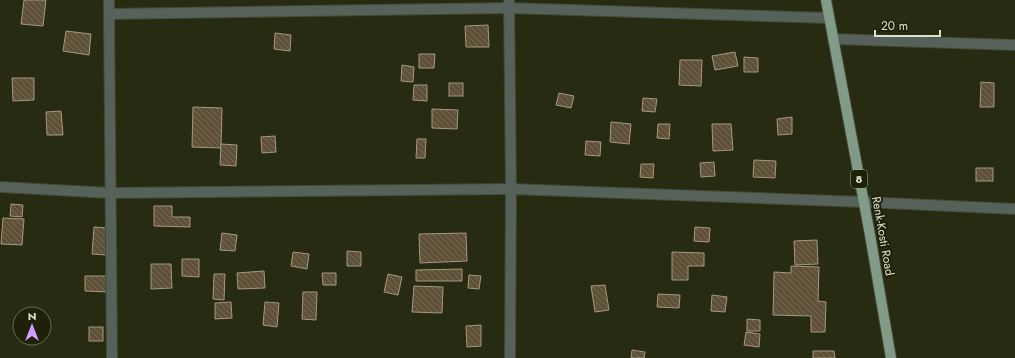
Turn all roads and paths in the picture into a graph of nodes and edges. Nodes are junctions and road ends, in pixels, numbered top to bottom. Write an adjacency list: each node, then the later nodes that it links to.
1 (109, 0): 4 (street)
2 (826, 0): 5 (main road, Renk-Kosti Road / 8)
3 (509, 4): 4 (street); 5 (street); 9 (street)
4 (109, 14): 10 (street)
5 (829, 18): 6 (main road, Renk-Kosti Road / 8)
6 (833, 39): 7 (street); 11 (main road, Renk-Kosti Road / 8)
7 (1015, 46)
8 (0, 188): 10 (street)
9 (511, 189): 10 (street); 11 (street); 14 (street)
10 (111, 193): 13 (street)
11 (864, 202): 12 (street); 15 (main road, Renk-Kosti Road / 8)
12 (1015, 209)
13 (112, 358)
14 (510, 358)
15 (891, 358)

